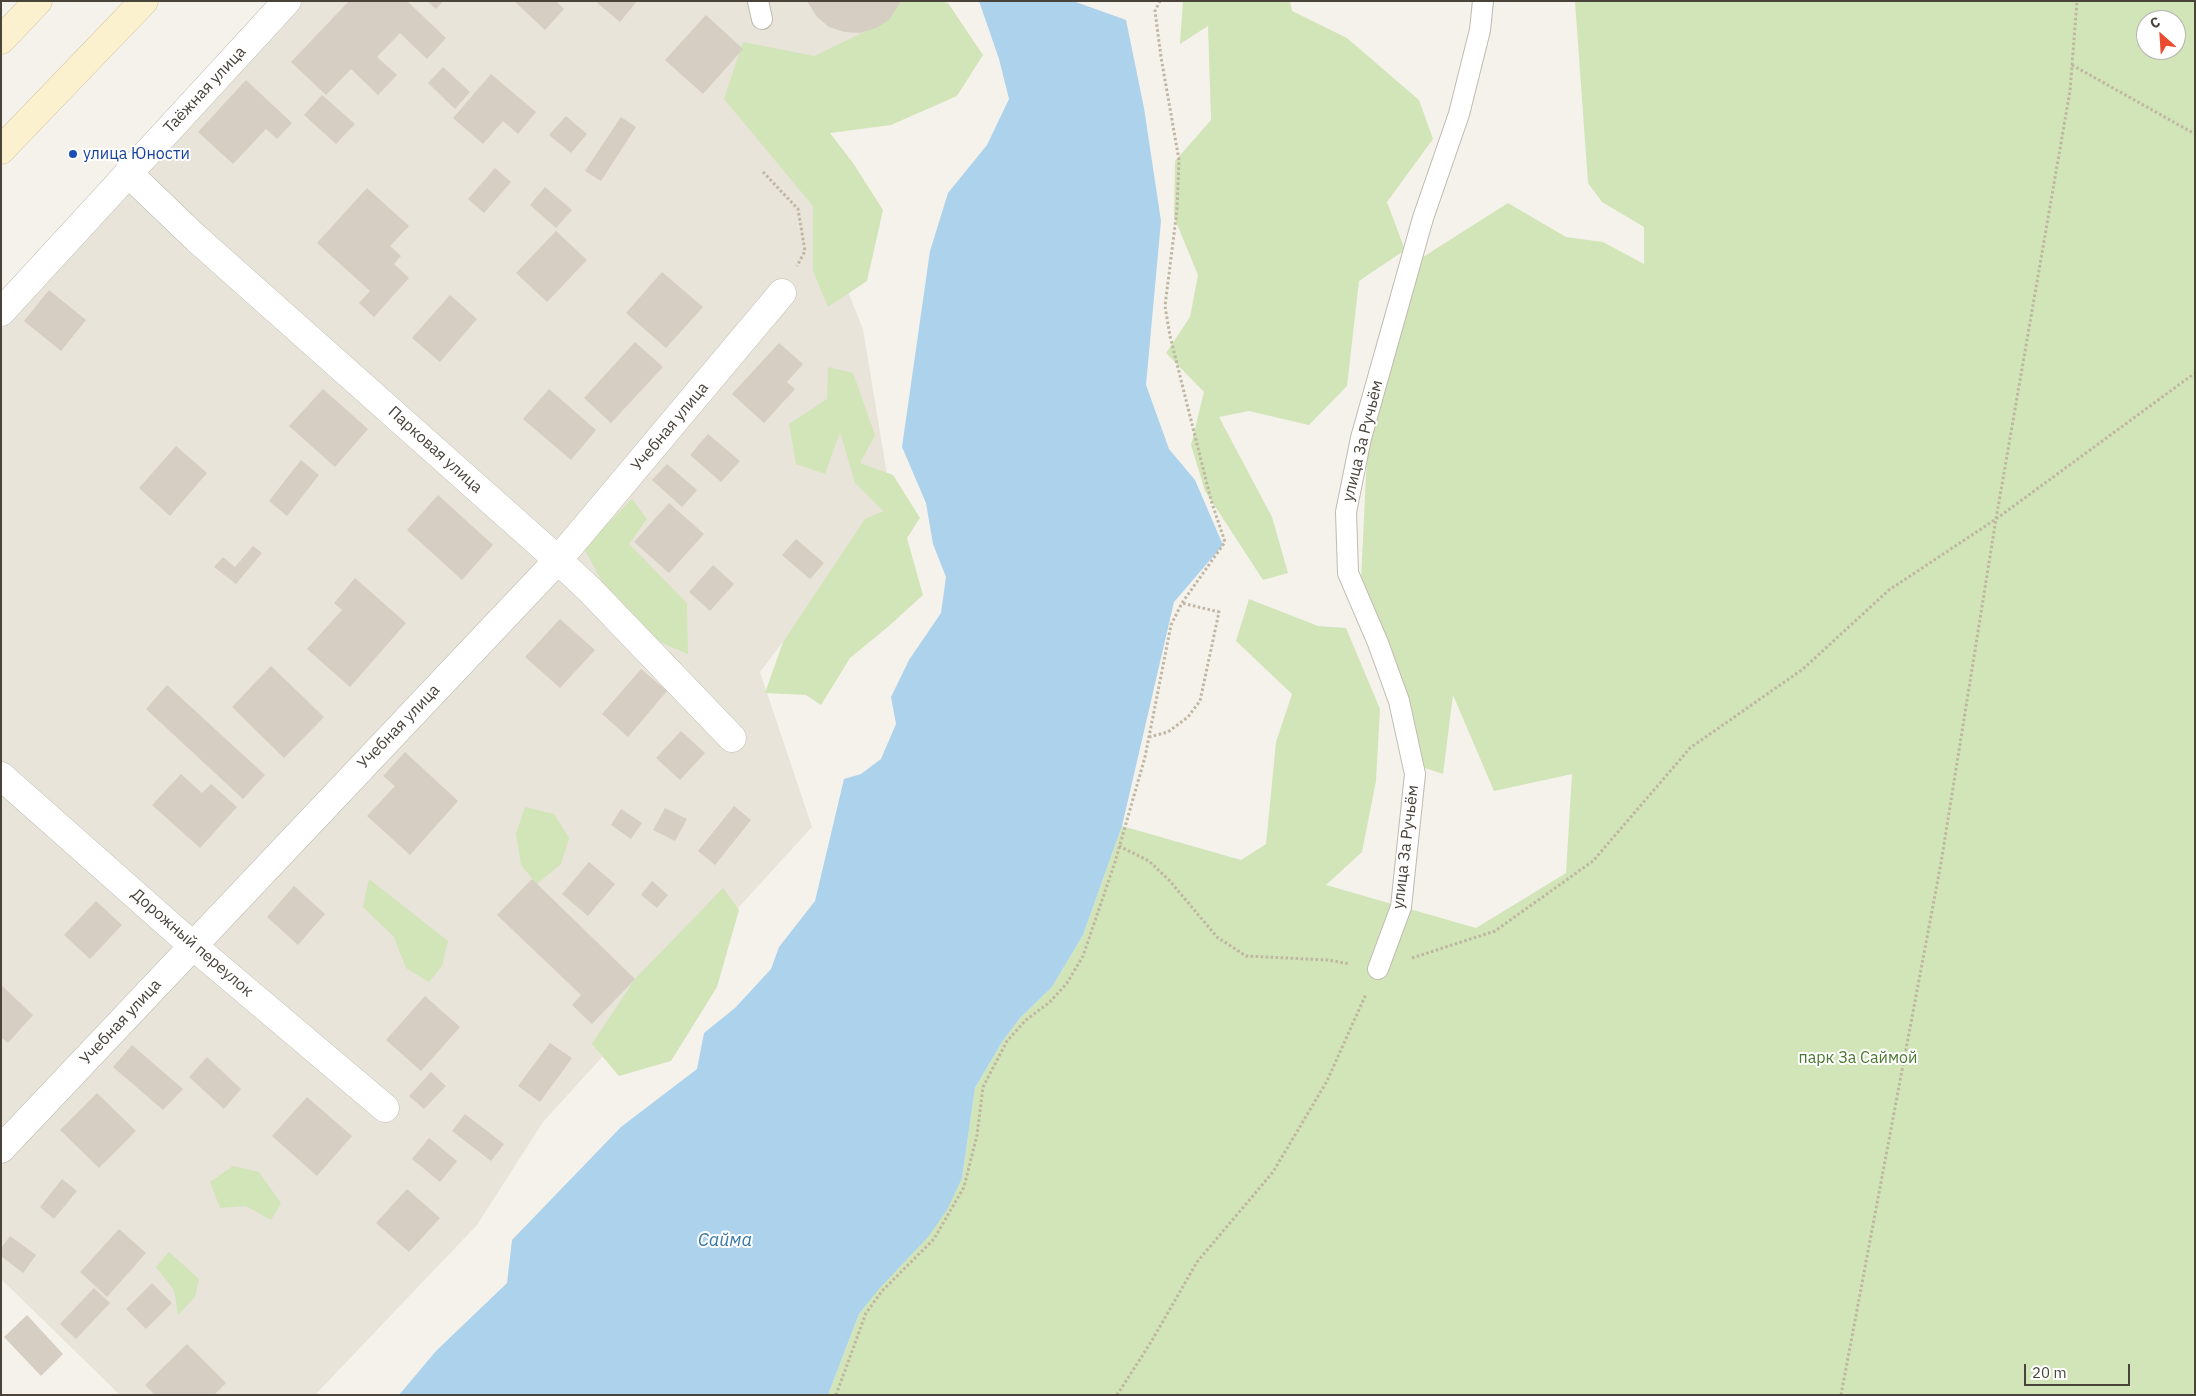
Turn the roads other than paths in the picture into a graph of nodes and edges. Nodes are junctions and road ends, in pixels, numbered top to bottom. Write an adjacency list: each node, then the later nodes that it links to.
1 (38, 1): 5 (main road)
2 (144, 1): 6 (main road)
3 (287, 1): 7 (street, Таёжная улица)
4 (1483, 1): 14 (lane, улица За Ручьём)
5 (1, 40)
6 (1, 150)
7 (128, 173): 9 (street, Таёжная улица); 10 (street, Парковая улица)
8 (782, 293): 10 (street, Учебная улица)
9 (1, 312)
10 (558, 560): 11 (street, Парковая улица); 13 (street, Учебная улица)
11 (732, 738)
12 (1, 776): 13 (street, Дорожный переулок)
13 (192, 945): 15 (street, Дорожный переулок); 16 (street, Учебная улица)
14 (1378, 969)
15 (385, 1108)
16 (1, 1150)

